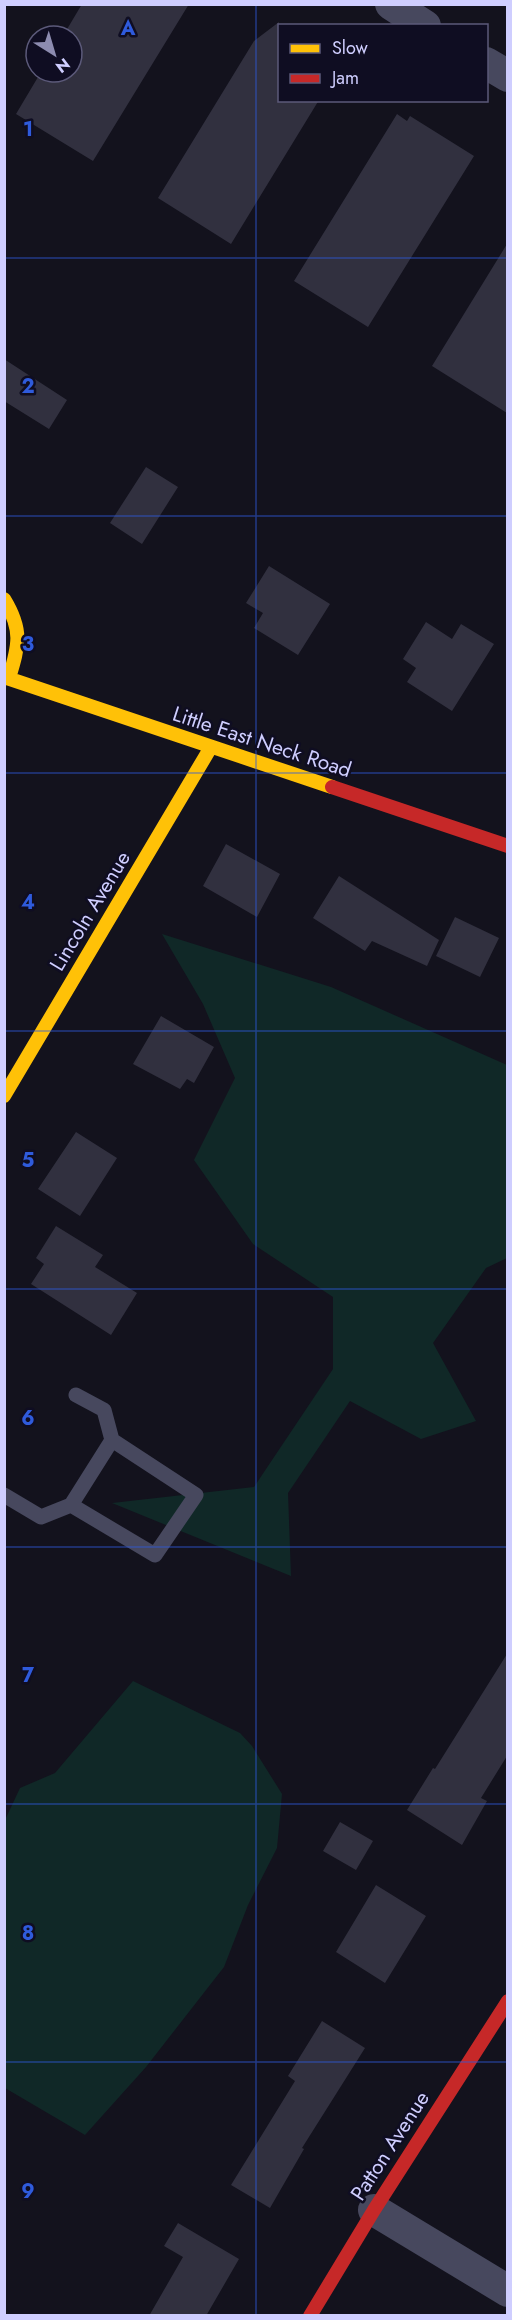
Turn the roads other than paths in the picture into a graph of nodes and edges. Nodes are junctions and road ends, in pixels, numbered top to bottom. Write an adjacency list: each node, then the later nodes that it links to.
1 (391, 4): 2 (street)
2 (422, 24)
3 (488, 64): 4 (street)
4 (507, 76)
5 (4, 599): 6 (street)
6 (7, 677): 7 (street, Little East Neck Road)
7 (211, 747): 8 (street, Little East Neck Road); 9 (street, Lincoln Avenue)
8 (507, 846)
9 (4, 1096)
10 (76, 1395): 11 (lane)
11 (112, 1440): 13 (lane); 13 (lane)
12 (4, 1495): 13 (lane)
13 (71, 1505)
14 (507, 2001): 15 (street, Patton Avenue)
15 (374, 2210): 16 (street); 17 (street, Patton Avenue)
16 (507, 2291)
17 (310, 2316)

